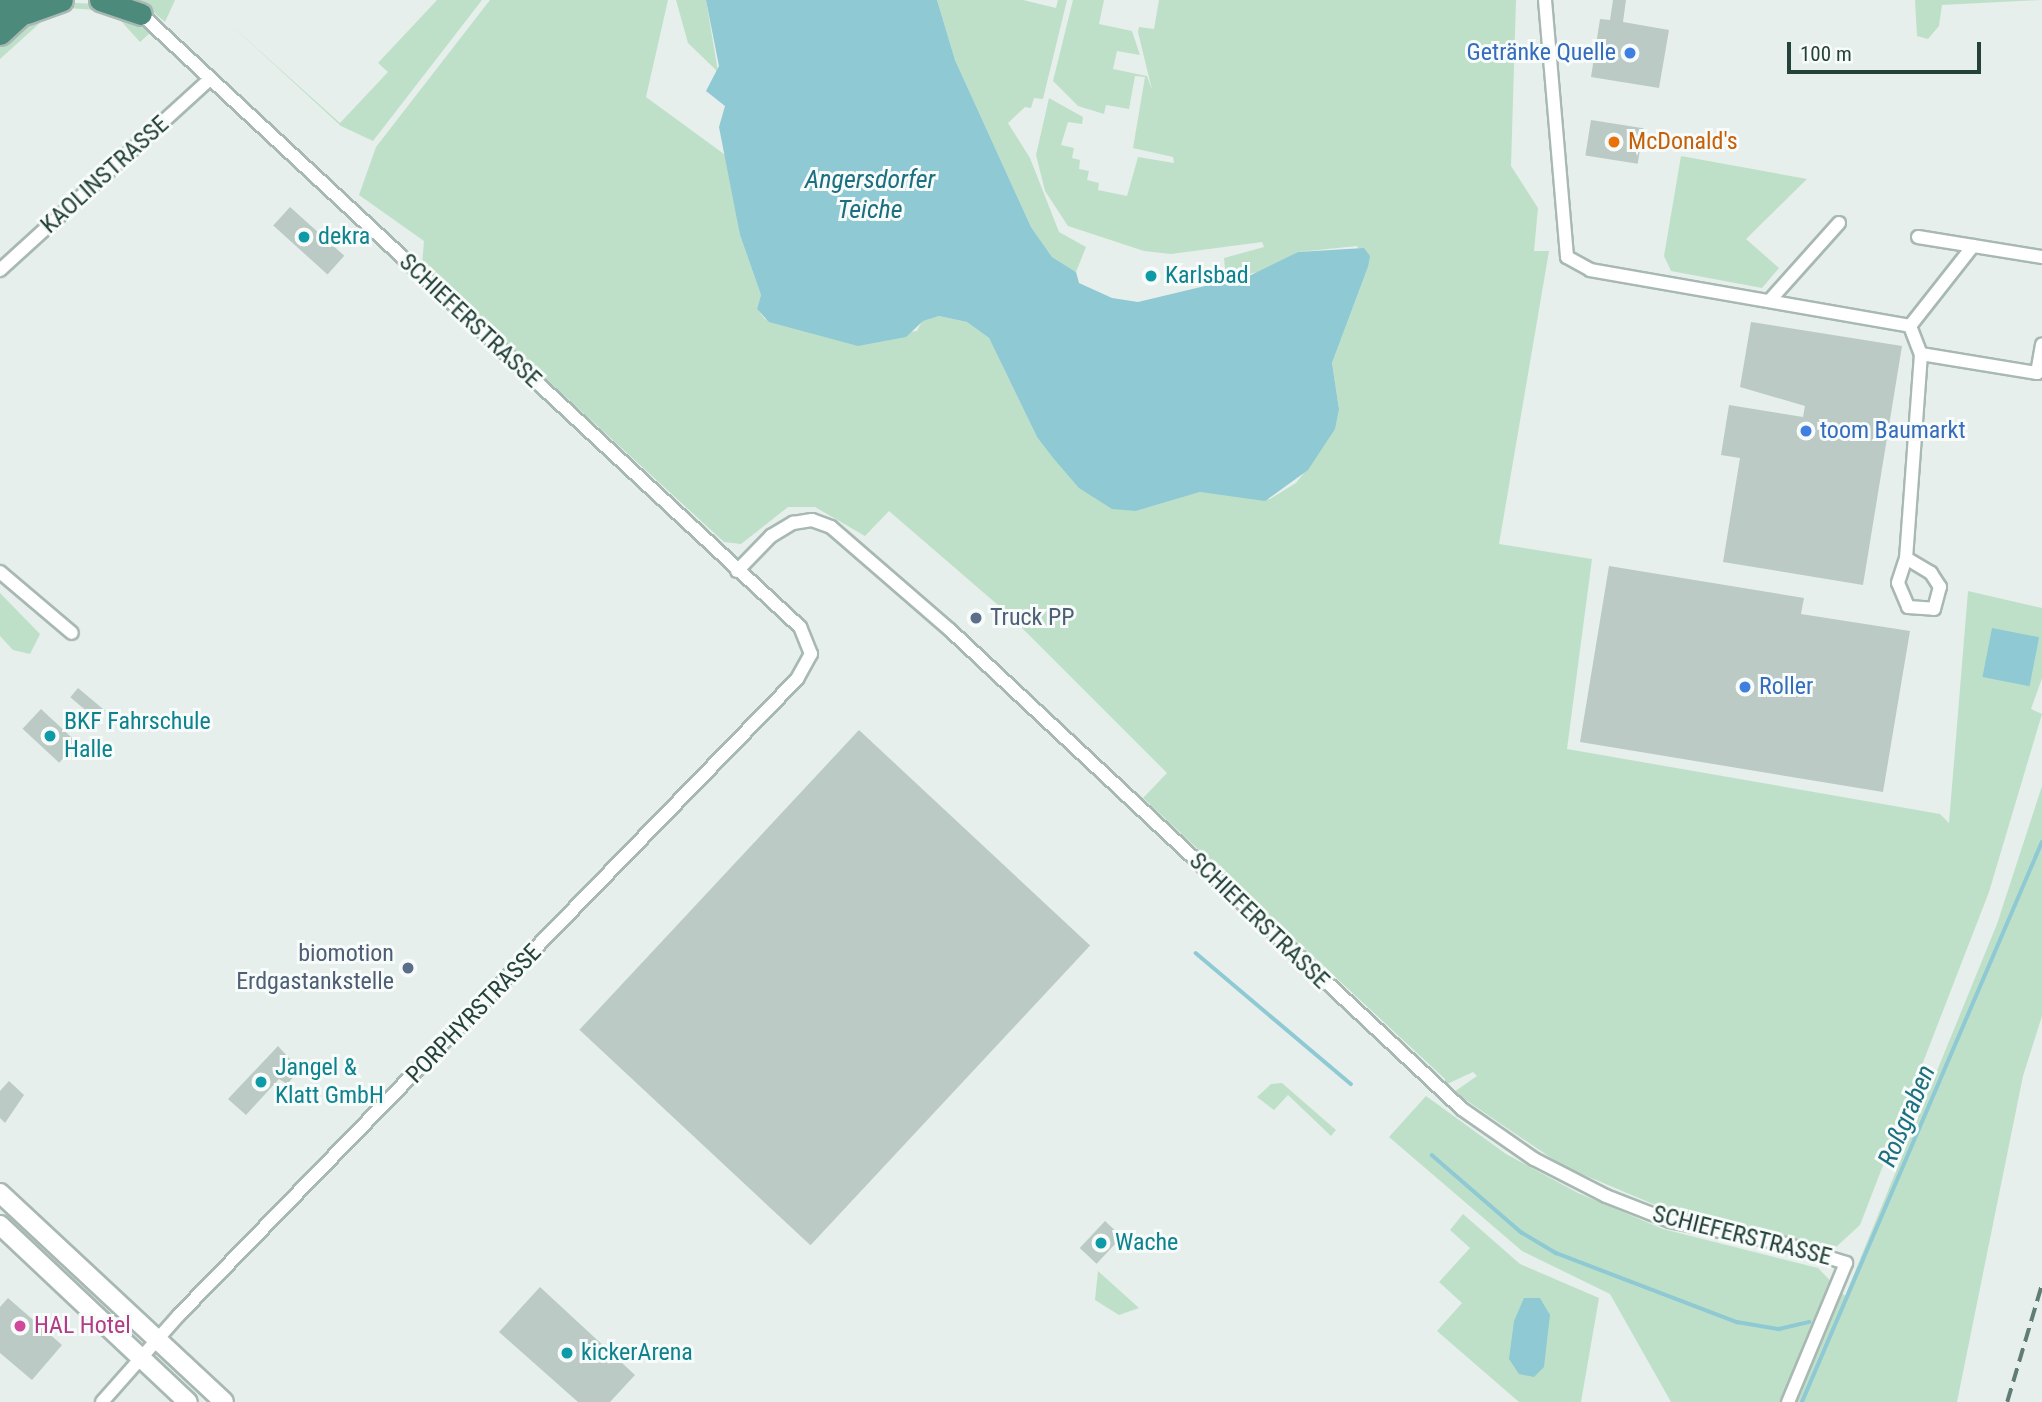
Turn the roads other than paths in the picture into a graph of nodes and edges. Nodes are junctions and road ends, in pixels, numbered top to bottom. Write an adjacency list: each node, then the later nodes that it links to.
1 (37, 0): 6 (highway)
2 (62, 0): 6 (highway)
3 (100, 0): 5 (highway)
4 (1545, 0): 15 (street)
5 (136, 7): 9 (street, SCHIEFERSTRASSE)
6 (17, 8): 7 (highway); 8 (highway)
7 (0, 11)
8 (0, 34)
9 (210, 79): 14 (street, KAOLINSTRASSE); 20 (street, SCHIEFERSTRASSE)
10 (1839, 223): 15 (street)
11 (1919, 237): 12 (street)
12 (1973, 246): 13 (street); 16 (street)
13 (2042, 257)
14 (0, 270)
15 (1771, 299): 16 (street)
16 (1910, 326): 18 (street)
17 (2042, 344): 18 (street)
18 (1921, 354): 19 (street)
19 (1906, 558)
20 (737, 571): 23 (street, SCHIEFERSTRASSE); 31 (street, SCHIEFERSTRASSE)
21 (0, 572): 22 (street)
22 (72, 633)
23 (811, 654): 26 (street, PORPHYRSTRASSE)
24 (0, 1192): 26 (main road)
25 (0, 1225): 27 (main road)
26 (157, 1341): 27 (street, PORPHYRSTRASSE); 30 (main road)
27 (141, 1358): 28 (street, PORPHYRSTRASSE); 29 (main road)
28 (102, 1402)
29 (188, 1402)
30 (224, 1402)
31 (1788, 1402)

